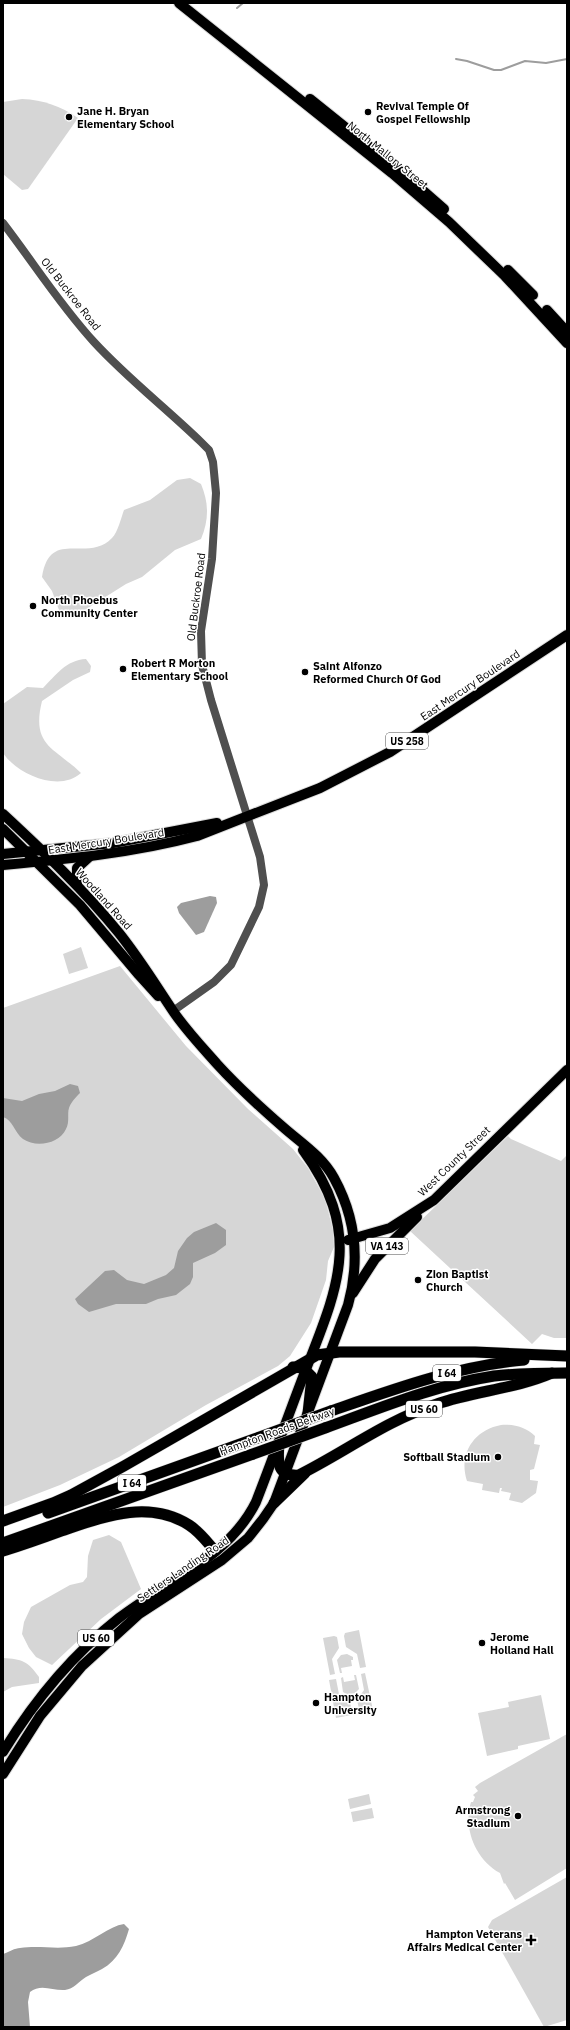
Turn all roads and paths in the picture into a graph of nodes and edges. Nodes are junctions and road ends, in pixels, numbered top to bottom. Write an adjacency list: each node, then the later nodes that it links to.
1 (179, 3): 5 (main road, North Mallory Street)
2 (190, 3): 4 (main road, North Mallory Street)
3 (3, 223): 8 (street, Old Buckroe Road)
4 (567, 332)
5 (567, 343)
6 (567, 635): 8 (main road, East Mercury Boulevard / US 258)
7 (3, 814): 13 (main road, Woodland Road)
8 (248, 816): 9 (main road, East Mercury Boulevard / US 258); 21 (street, Old Buckroe Road)
9 (233, 821): 13 (main road, East Mercury Boulevard / US 258); 16 (main road, East Mercury Boulevard / US 258)
10 (3, 829): 14 (main road, Woodland Road)
11 (3, 833): 12 (main road)
12 (3, 842)
13 (42, 851): 14 (main road, East Mercury Boulevard / US 258); 17 (main road, Woodland Road)
14 (28, 852): 15 (main road, East Mercury Boulevard / US 258); 18 (main road, Woodland Road)
15 (3, 854)
16 (89, 857): 17 (main road, East Mercury Boulevard / US 258); 20 (main road)
17 (53, 861): 18 (main road, East Mercury Boulevard / US 258); 20 (main road, Woodland Road)
18 (39, 863): 19 (main road, East Mercury Boulevard / US 258); 21 (main road, Woodland Road)
19 (3, 865)
20 (77, 885): 21 (main road, Woodland Road)
21 (173, 1012): 23 (main road, Woodland Road)
22 (567, 1070): 24 (main road, West County Street / VA 143)
23 (293, 1135): 25 (main road, Woodland Road); 26 (main road, Woodland Road)
24 (434, 1200): 25 (main road, West County Street / VA 143); 27 (main road, VA 143)
25 (354, 1238): 26 (main road, West County Street / VA 143); 27 (main road, Settlers Landing Road)
26 (340, 1241): 29 (main road, Settlers Landing Road)
27 (349, 1300): 28 (main road, Settlers Landing Road / VA 143)
28 (331, 1352): 29 (highway); 30 (highway); 35 (main road, Settlers Landing Road / VA 143)
29 (311, 1357): 31 (highway); 32 (main road, Settlers Landing Road / US 60)
30 (567, 1357): 41 (highway, Hampton Roads Beltway / I 64, bridge)
31 (293, 1368): 32 (highway); 40 (highway)
32 (306, 1370): 35 (highway); 36 (main road, Settlers Landing Road / US 60)
33 (552, 1373): 34 (highway, Hampton Roads Beltway / I 64); 37 (highway, US 60); 42 (highway, Hampton Roads Beltway / I 64, bridge)
34 (567, 1373)
35 (308, 1413): 38 (main road, Settlers Landing Road / VA 143)
36 (279, 1443): 38 (highway); 44 (main road, Settlers Landing Road / US 60)
37 (307, 1471): 38 (highway); 39 (highway, US 60)
38 (286, 1473): 39 (main road, Settlers Landing Road / VA 143)
39 (274, 1504): 44 (main road, Settlers Landing Road / US 60)
40 (3, 1521)
41 (3, 1528)
42 (3, 1543)
43 (3, 1551): 44 (highway)
44 (218, 1556): 45 (main road, Settlers Landing Road / US 60); 46 (main road, Settlers Landing Road / US 60)
45 (3, 1752)
46 (3, 1774)

